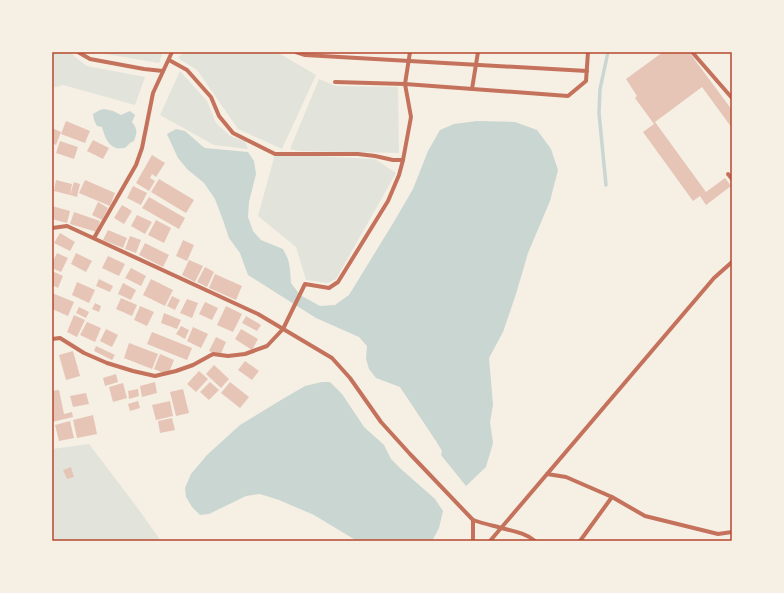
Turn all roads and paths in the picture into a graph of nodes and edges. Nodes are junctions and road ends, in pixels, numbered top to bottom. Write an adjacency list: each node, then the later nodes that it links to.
1 (78, 52): 11 (street)
2 (172, 52): 8 (street)
3 (296, 52): 9 (street)
4 (410, 52): 9 (street)
5 (478, 52): 10 (street)
6 (588, 52): 12 (street)
7 (692, 52): 16 (street)
8 (169, 60): 11 (street); 17 (street)
9 (408, 61): 10 (street); 14 (street)
10 (476, 65): 12 (street); 15 (street)
11 (163, 71): 21 (street)
12 (587, 71): 15 (street)
13 (335, 82): 14 (street)
14 (405, 84): 15 (street); 17 (street)
15 (472, 89)
16 (732, 98)
17 (403, 160): 23 (street)
18 (728, 174): 19 (street)
19 (732, 179)
20 (52, 228): 21 (street)
21 (94, 238): 23 (street)
22 (732, 262): 25 (street)
23 (283, 329): 24 (street); 27 (street)
24 (52, 339)
25 (547, 474): 26 (street); 28 (street)
26 (612, 497): 29 (street); 33 (street)
27 (473, 520): 28 (street); 30 (street)
28 (501, 528): 31 (street); 32 (street)
29 (732, 532)
30 (474, 541)
31 (490, 541)
32 (535, 541)
33 (580, 541)

